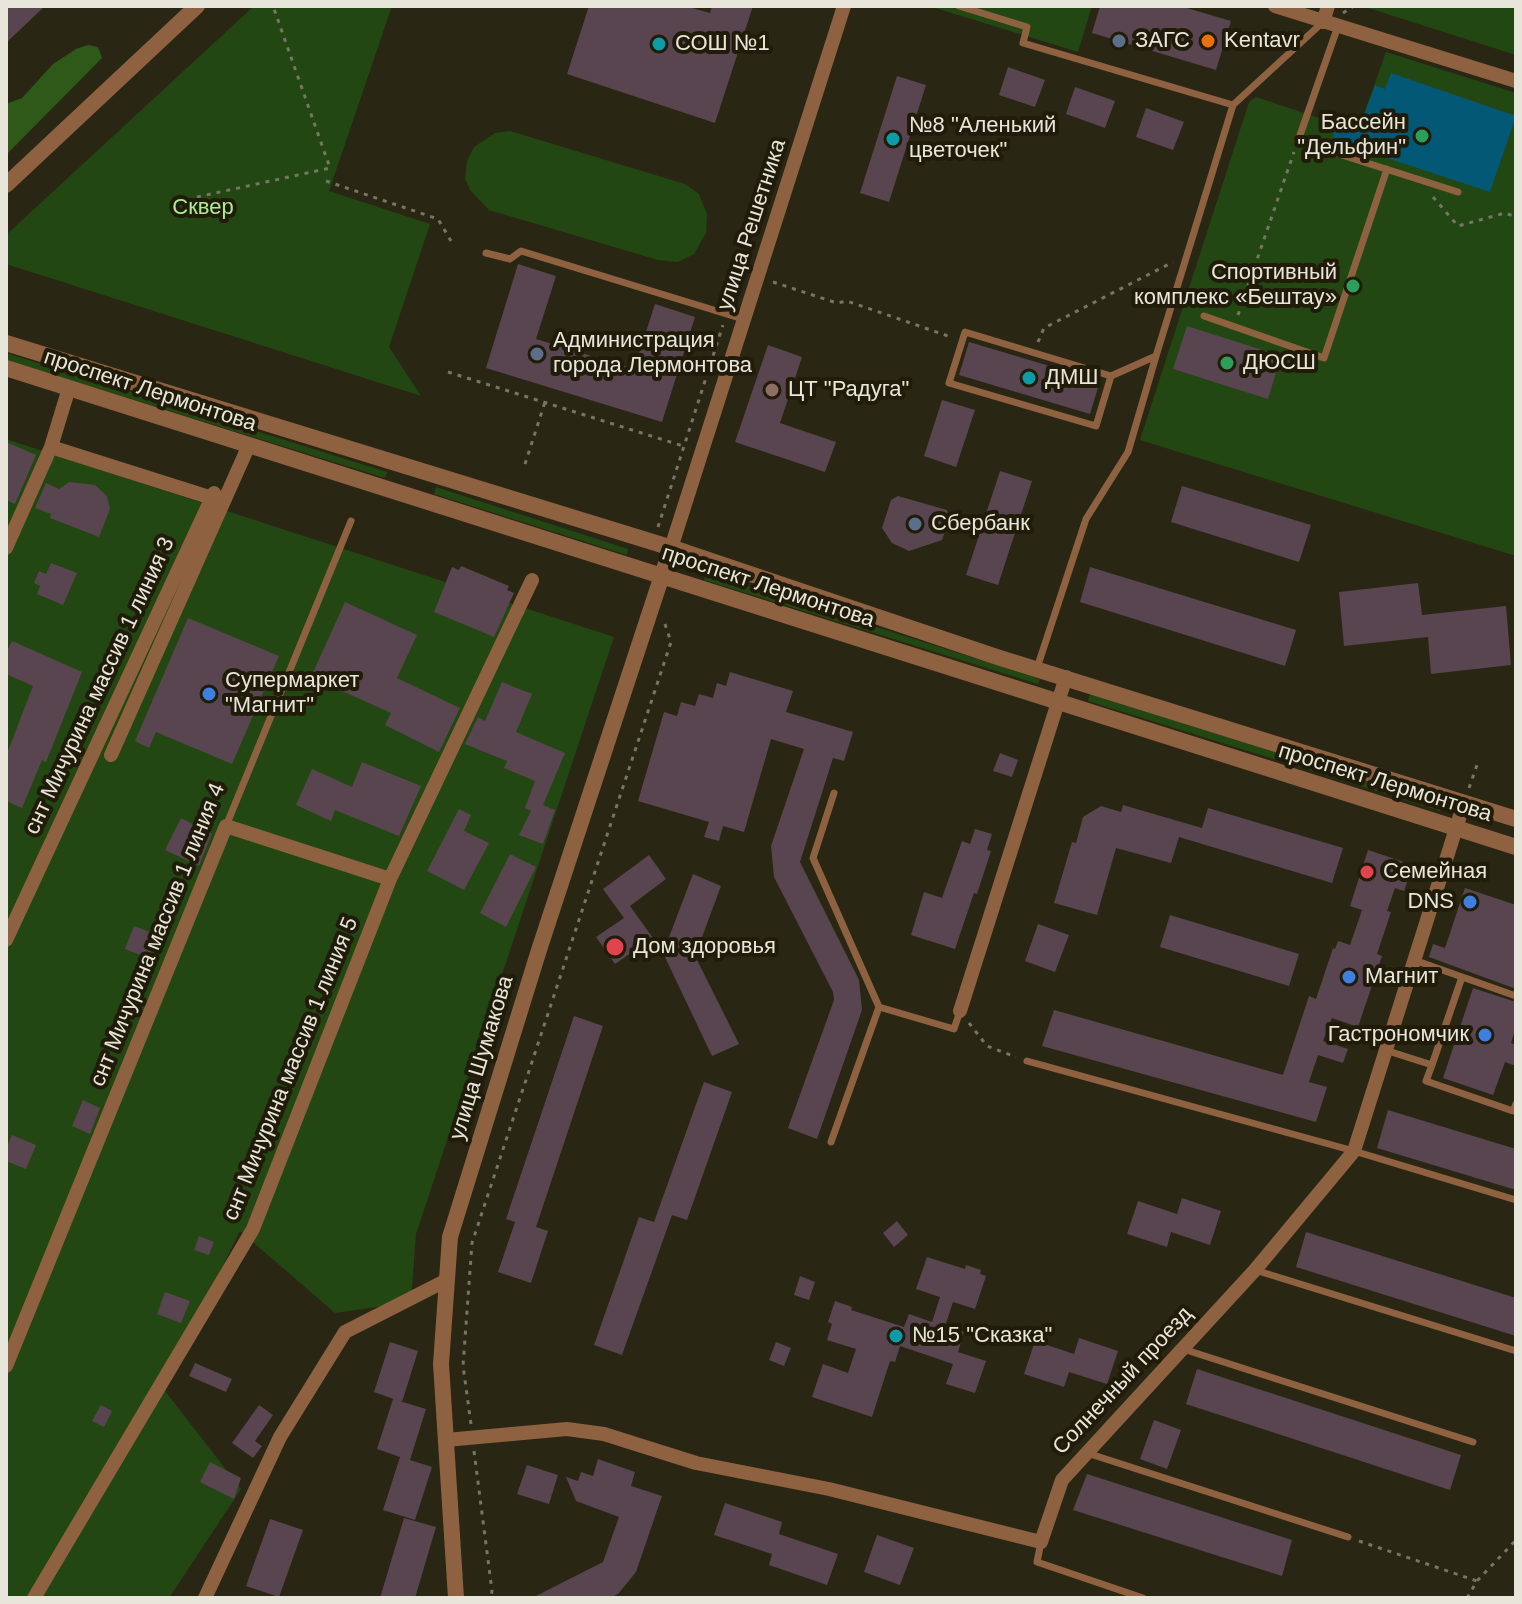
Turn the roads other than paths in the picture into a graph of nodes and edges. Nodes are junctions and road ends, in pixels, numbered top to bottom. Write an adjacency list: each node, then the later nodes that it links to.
1 (197, 6): 11 (street)
2 (844, 6): 15 (street, улица Решетника)
3 (959, 6): 9 (lane)
4 (1275, 6): 7 (street)
5 (1328, 6): 7 (street)
6 (1341, 20): 7 (street); 8 (street); 10 (lane)
7 (1323, 22): 9 (lane)
8 (1516, 81)
9 (1233, 105): 17 (lane)
10 (1387, 169): 12 (lane); 14 (lane)
11 (6, 185)
12 (1458, 192)
13 (486, 253): 15 (lane)
14 (1204, 316)
15 (745, 319): 25 (street, улица Решетника)
16 (6, 343): 25 (street, проспект Лермонтова)
17 (1156, 356): 19 (lane); 28 (lane)
18 (6, 368): 20 (street, проспект Лермонтова)
19 (1111, 376): 19 (lane)
20 (69, 388): 21 (street, проспект Лермонтова); 22 (street)
21 (249, 445): 26 (street, проспект Лермонтова); 31 (street)
22 (51, 447): 24 (street); 39 (street, снт Мичурина массив 1 линия 3)
23 (351, 521): 35 (lane, снт Мичурина массив 1 линия 4)
24 (6, 548)
25 (671, 548): 26 (street, улица Шумакова); 28 (street, проспект Лермонтова)
26 (662, 577): 30 (street, проспект Лермонтова); 53 (street, улица Шумакова)
27 (532, 580): 38 (street, снт Мичурина массив 1 линия 5)
28 (1037, 668): 29 (street, проспект Лермонтова)
29 (1066, 677): 30 (street); 33 (street, проспект Лермонтова)
30 (1057, 702): 36 (street, проспект Лермонтова); 44 (street)
31 (111, 755)
32 (834, 793): 43 (lane)
33 (1464, 803): 34 (street, проспект Лермонтова); 36 (street, Солнечный проезд)
34 (1516, 819)
35 (226, 826): 38 (street); 56 (street, снт Мичурина массив 1 линия 4)
36 (1456, 828): 37 (street, проспект Лермонтова); 40 (street, Солнечный проезд)
37 (1516, 847)
38 (390, 879): 62 (street, снт Мичурина массив 1 линия 5)
39 (6, 940)
40 (1414, 960): 41 (lane); 45 (street, Солнечный проезд)
41 (1462, 977): 42 (lane); 47 (lane)
42 (1516, 996)
43 (879, 1007): 44 (lane); 49 (lane)
44 (960, 1011)
45 (1385, 1050): 47 (lane); 50 (street, Солнечный проезд)
46 (1027, 1061): 50 (lane)
47 (1432, 1065): 48 (lane)
48 (1516, 1104)
49 (831, 1142)
50 (1354, 1151): 51 (lane); 52 (street, Солнечный проезд)
51 (1516, 1200)
52 (1255, 1270): 54 (street, Солнечный проезд); 55 (lane)
53 (447, 1280): 57 (street, улица Шумакова); 63 (street)
54 (1183, 1349): 58 (lane); 59 (street, Солнечный проезд)
55 (1516, 1351)
56 (6, 1366)
57 (446, 1440): 61 (street); 64 (street, улица Шумакова)
58 (1473, 1442)
59 (1086, 1453): 60 (lane); 61 (street, Солнечный проезд)
60 (1348, 1537)
61 (1041, 1542): 65 (lane)
62 (34, 1598)
63 (205, 1598)
64 (456, 1598)
65 (1143, 1598)

